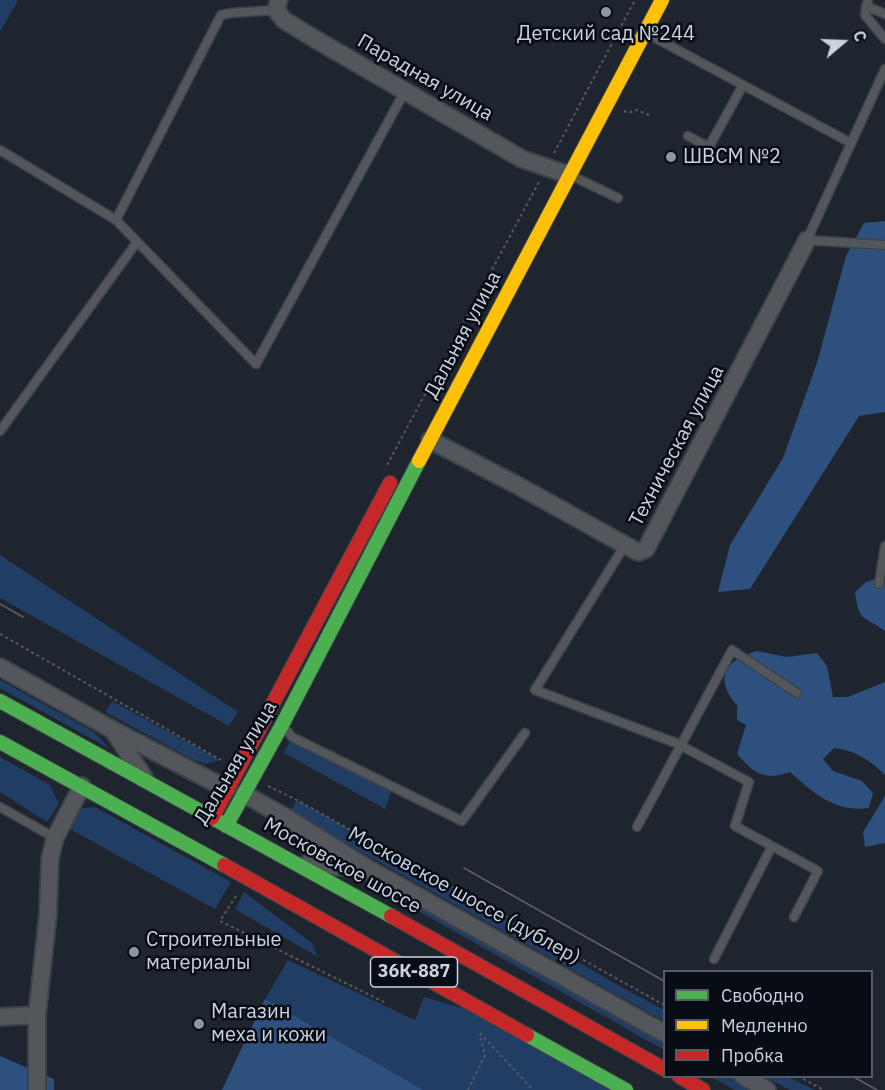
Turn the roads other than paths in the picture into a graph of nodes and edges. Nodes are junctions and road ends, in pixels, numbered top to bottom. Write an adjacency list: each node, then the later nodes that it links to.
1 (662, 0): 5 (main road, Дальняя улица)
2 (867, 3): 4 (lane); 6 (lane)
3 (278, 5): 9 (street, Парадная улица); 15 (lane)
4 (885, 14)
5 (645, 32): 8 (lane); 13 (main road, Дальняя улица)
6 (885, 39)
7 (885, 69): 11 (lane)
8 (743, 85): 10 (lane); 11 (lane)
9 (405, 91): 13 (street, Парадная улица); 17 (lane)
10 (688, 136)
11 (851, 143): 16 (lane)
12 (0, 150): 15 (lane)
13 (557, 170): 14 (lane); 20 (main road, Дальняя улица)
14 (618, 198)
15 (116, 220): 17 (lane)
16 (807, 240): 18 (lane); 22 (street, Техническая улица)
17 (137, 242): 19 (lane)
18 (885, 245)
19 (0, 431)
20 (430, 440): 22 (street, Техническая улица); 28 (main road, Дальняя улица)
21 (395, 474): 35 (main road, Дальняя улица)
22 (625, 544): 32 (lane)
23 (885, 546): 24 (lane)
24 (879, 584)
25 (0, 667): 29 (street)
26 (797, 693): 32 (lane)
27 (0, 701): 33 (main road, Московское шоссе / 36К-887)
28 (282, 725): 30 (lane); 36 (main road, Дальняя улица)
29 (113, 730): 33 (street); 35 (street)
30 (525, 733)
31 (0, 742): 34 (main road, Московское шоссе / 36К-887)
32 (680, 746): 38 (lane); 41 (lane)
33 (147, 782): 39 (main road, Московское шоссе / 36К-887)
34 (82, 786): 39 (main road, Московское шоссе / 36К-887); 40 (street)
35 (227, 789): 39 (main road, Дальняя улица)
36 (244, 794): 39 (main road, Дальняя улица); 43 (street, Московское шоссе (дублер))
37 (0, 807): 40 (lane)
38 (637, 827)
39 (212, 835): 42 (main road, Московское шоссе / 36К-887); 53 (main road, Московское шоссе / 36К-887)
40 (56, 838): 46 (street)
41 (772, 846): 44 (lane); 45 (lane)
42 (299, 864): 43 (street); 49 (main road, Московское шоссе / 36К-887)
43 (369, 869): 48 (street, Московское шоссе (дублер))
44 (794, 917)
45 (714, 959)
46 (37, 1015): 47 (street); 52 (street)
47 (0, 1017)
48 (663, 1032)
49 (663, 1068)
50 (681, 1078): 54 (main road)
51 (745, 1078): 55 (street)
52 (37, 1090)
53 (626, 1090)
54 (703, 1090)
55 (767, 1090)

